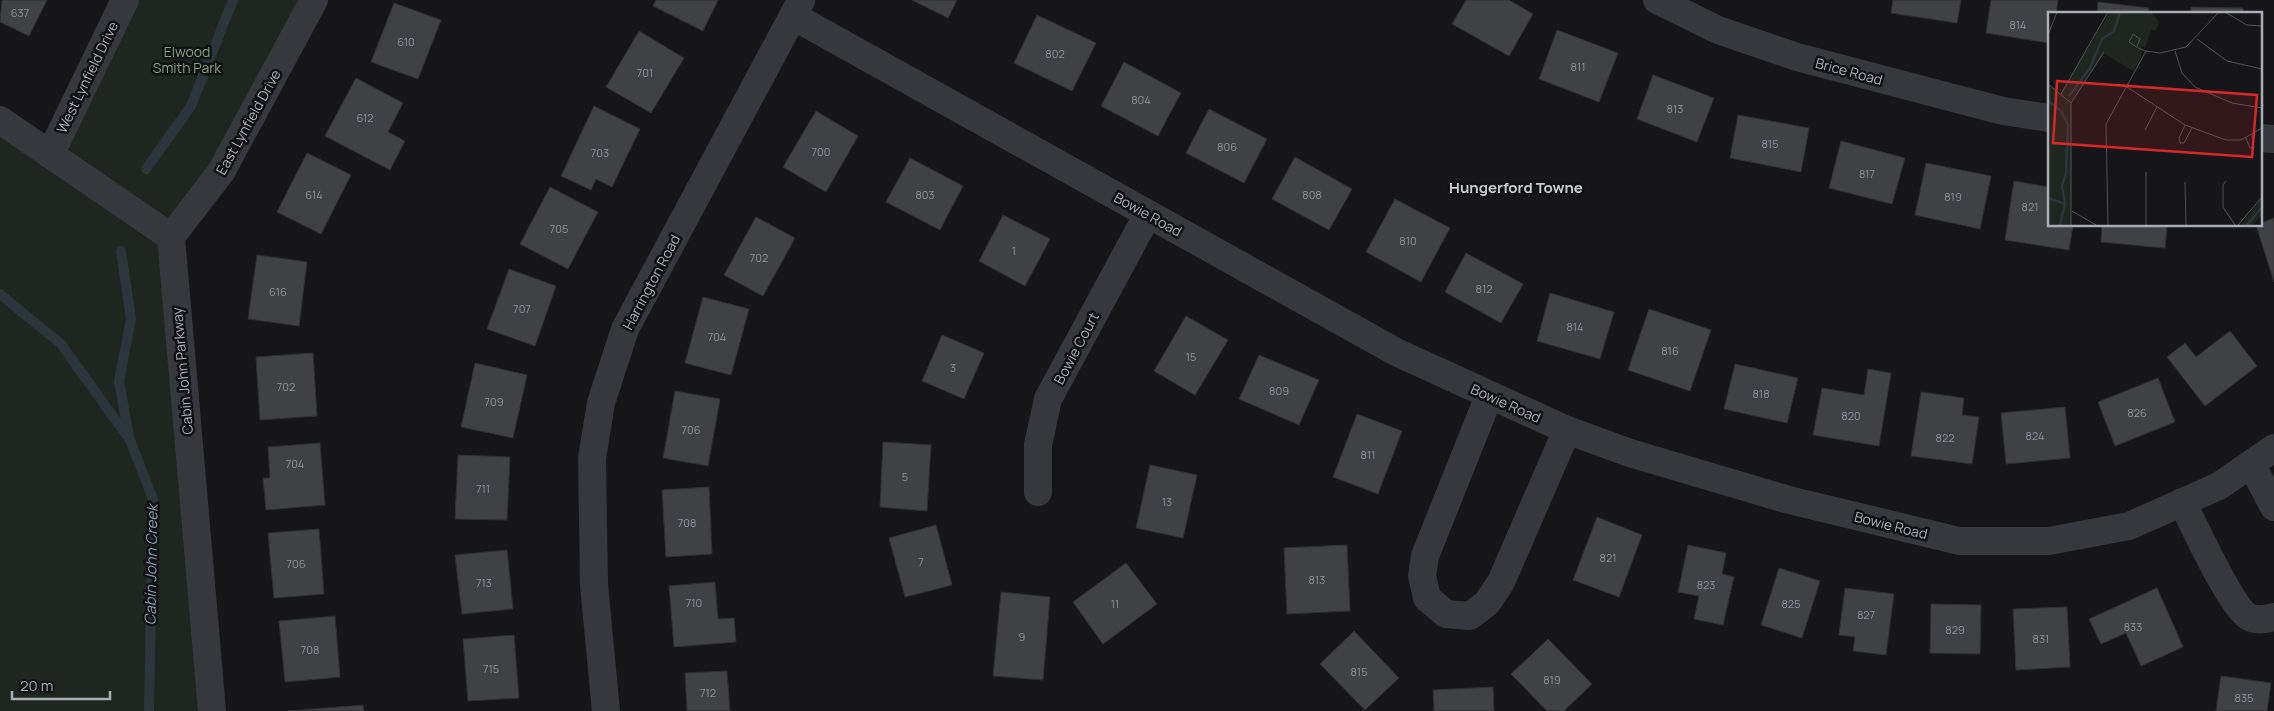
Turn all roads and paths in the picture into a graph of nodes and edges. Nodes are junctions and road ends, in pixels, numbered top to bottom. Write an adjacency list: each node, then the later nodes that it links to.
1 (125, 0): 7 (street, West Lynfield Drive)
2 (314, 0): 9 (street, East Lynfield Drive)
3 (1657, 0): 5 (street, Brice Road)
4 (797, 8): 8 (street, Bowie Road); 19 (street, Harrington Road)
5 (2048, 118)
6 (0, 120): 7 (street)
7 (50, 155): 9 (street)
8 (1148, 214): 10 (street, Bowie Road); 14 (street, Bowie Court)
9 (171, 237): 18 (street, Cabin John Parkway)
10 (1489, 396): 11 (street, Bowie Road); 11 (street)
11 (1567, 430): 15 (street, Bowie Road)
12 (2274, 448): 13 (street, Bowie Road)
13 (2251, 464): 15 (street, Bowie Road); 16 (street)
14 (1038, 492)
15 (2182, 502): 17 (street)
16 (2274, 507)
17 (2274, 618)
18 (212, 711)
19 (606, 711)

